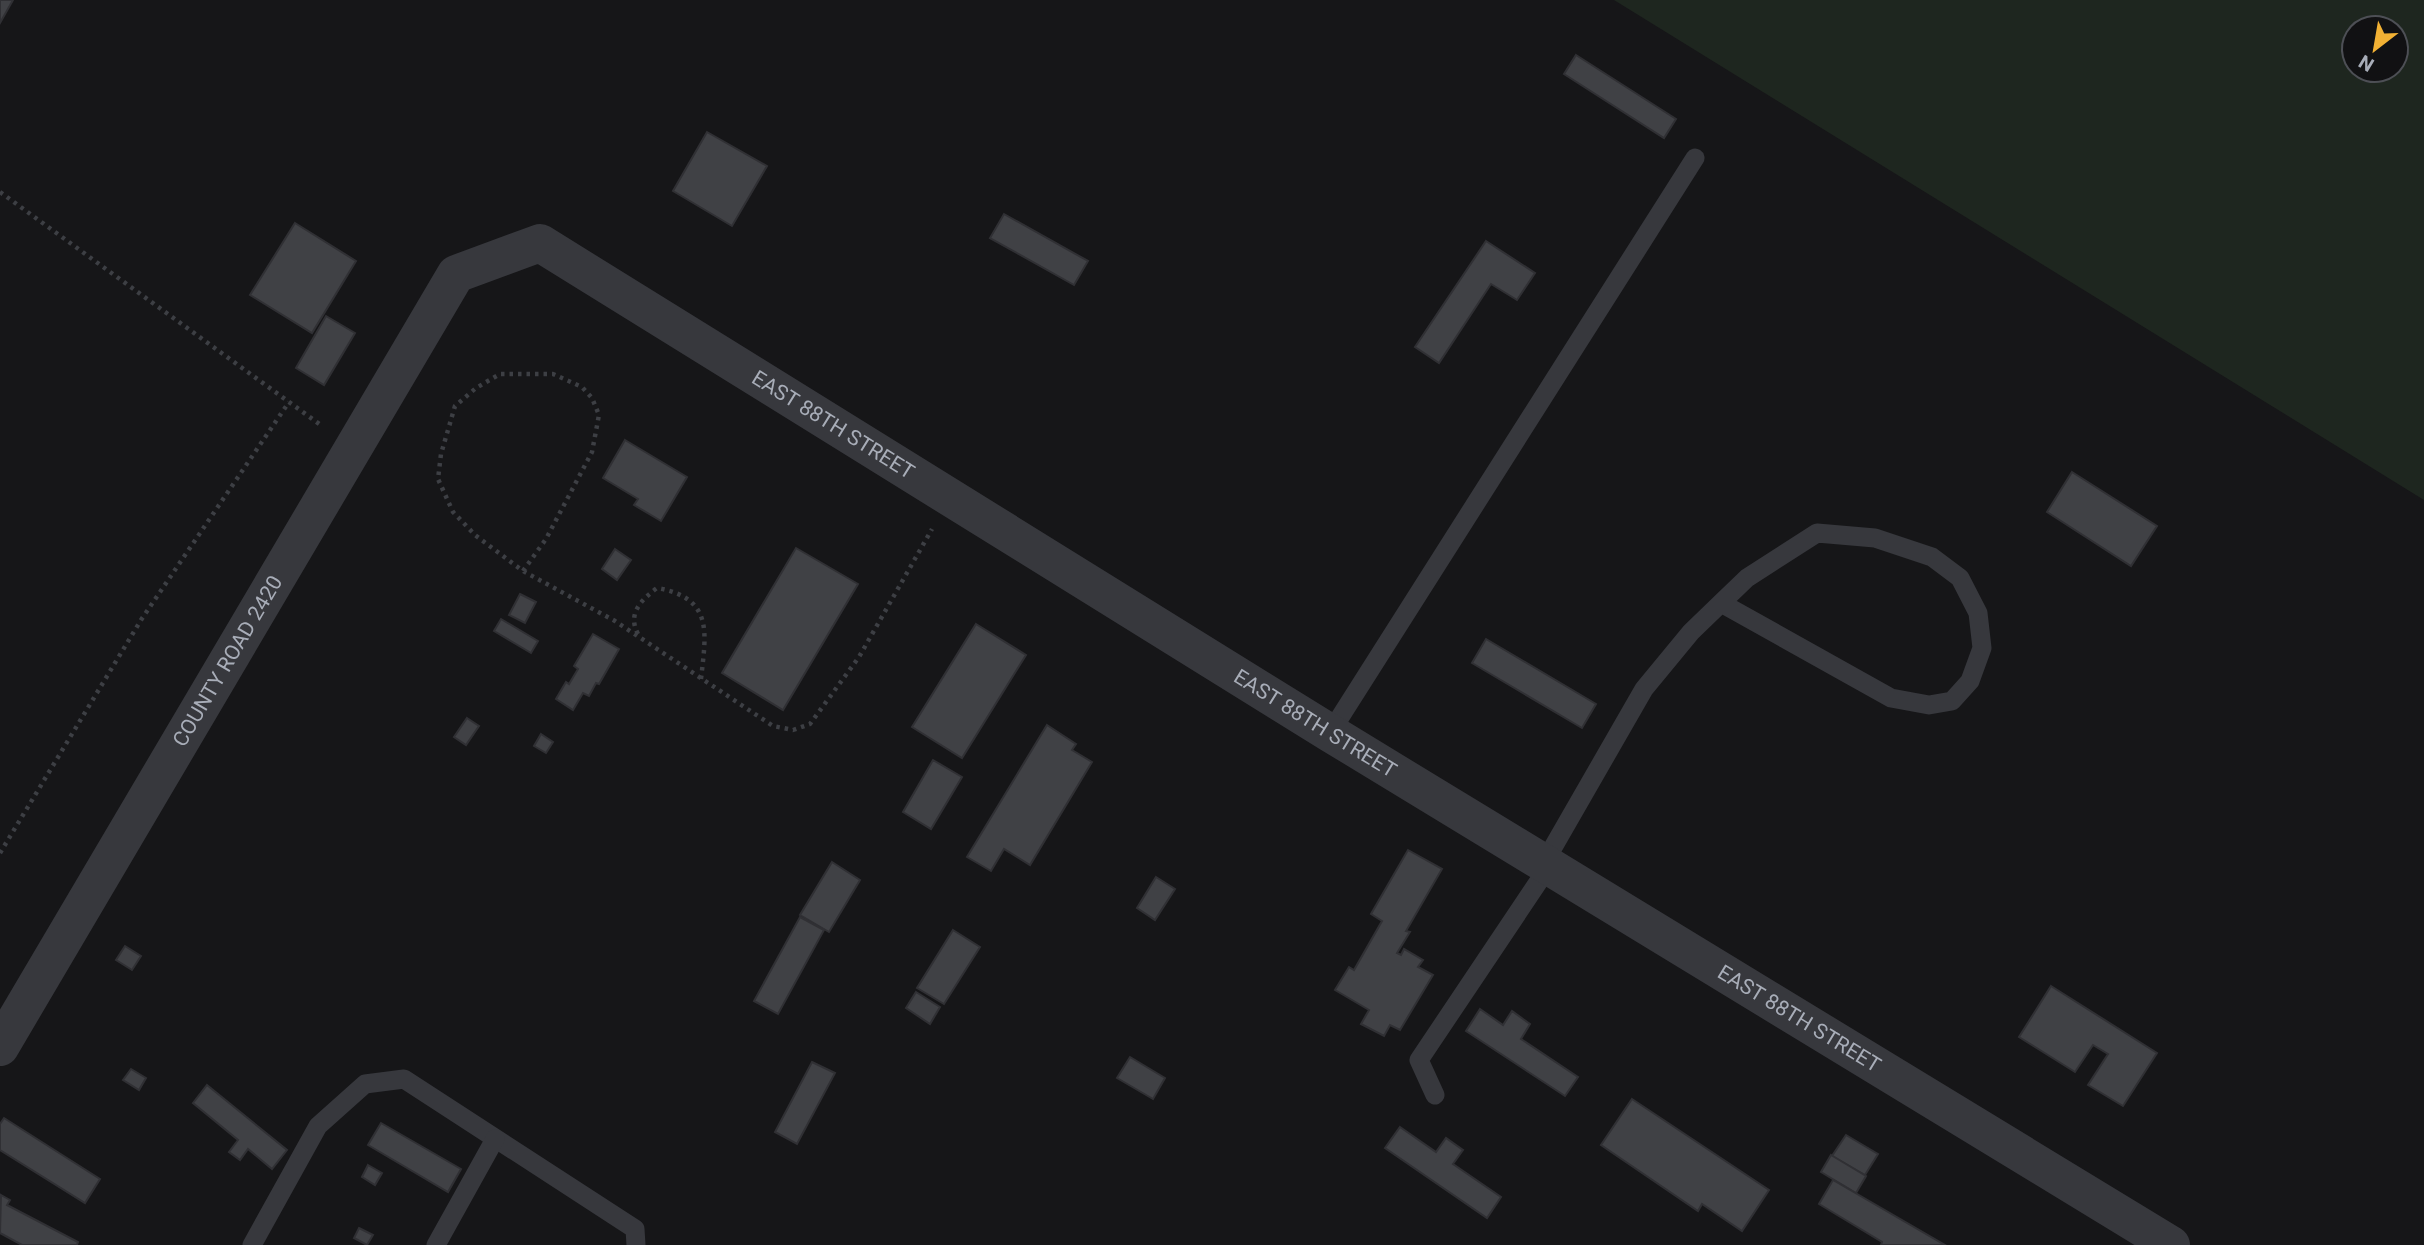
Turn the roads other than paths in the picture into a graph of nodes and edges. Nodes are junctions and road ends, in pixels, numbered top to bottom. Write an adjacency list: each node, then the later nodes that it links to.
1 (1695, 158): 4 (lane)
2 (456, 274): 4 (street, EAST 88TH STREET); 6 (street, COUNTY ROAD 2420)
3 (1721, 603): 3 (lane); 5 (lane)
4 (1330, 733): 5 (street, EAST 88TH STREET)
5 (1546, 864): 7 (lane); 12 (street, EAST 88TH STREET)
6 (0, 1047)
7 (1435, 1095)
8 (495, 1139): 9 (lane); 10 (lane); 11 (lane)
9 (253, 1245)
10 (436, 1245)
11 (635, 1245)
12 (2171, 1245)

